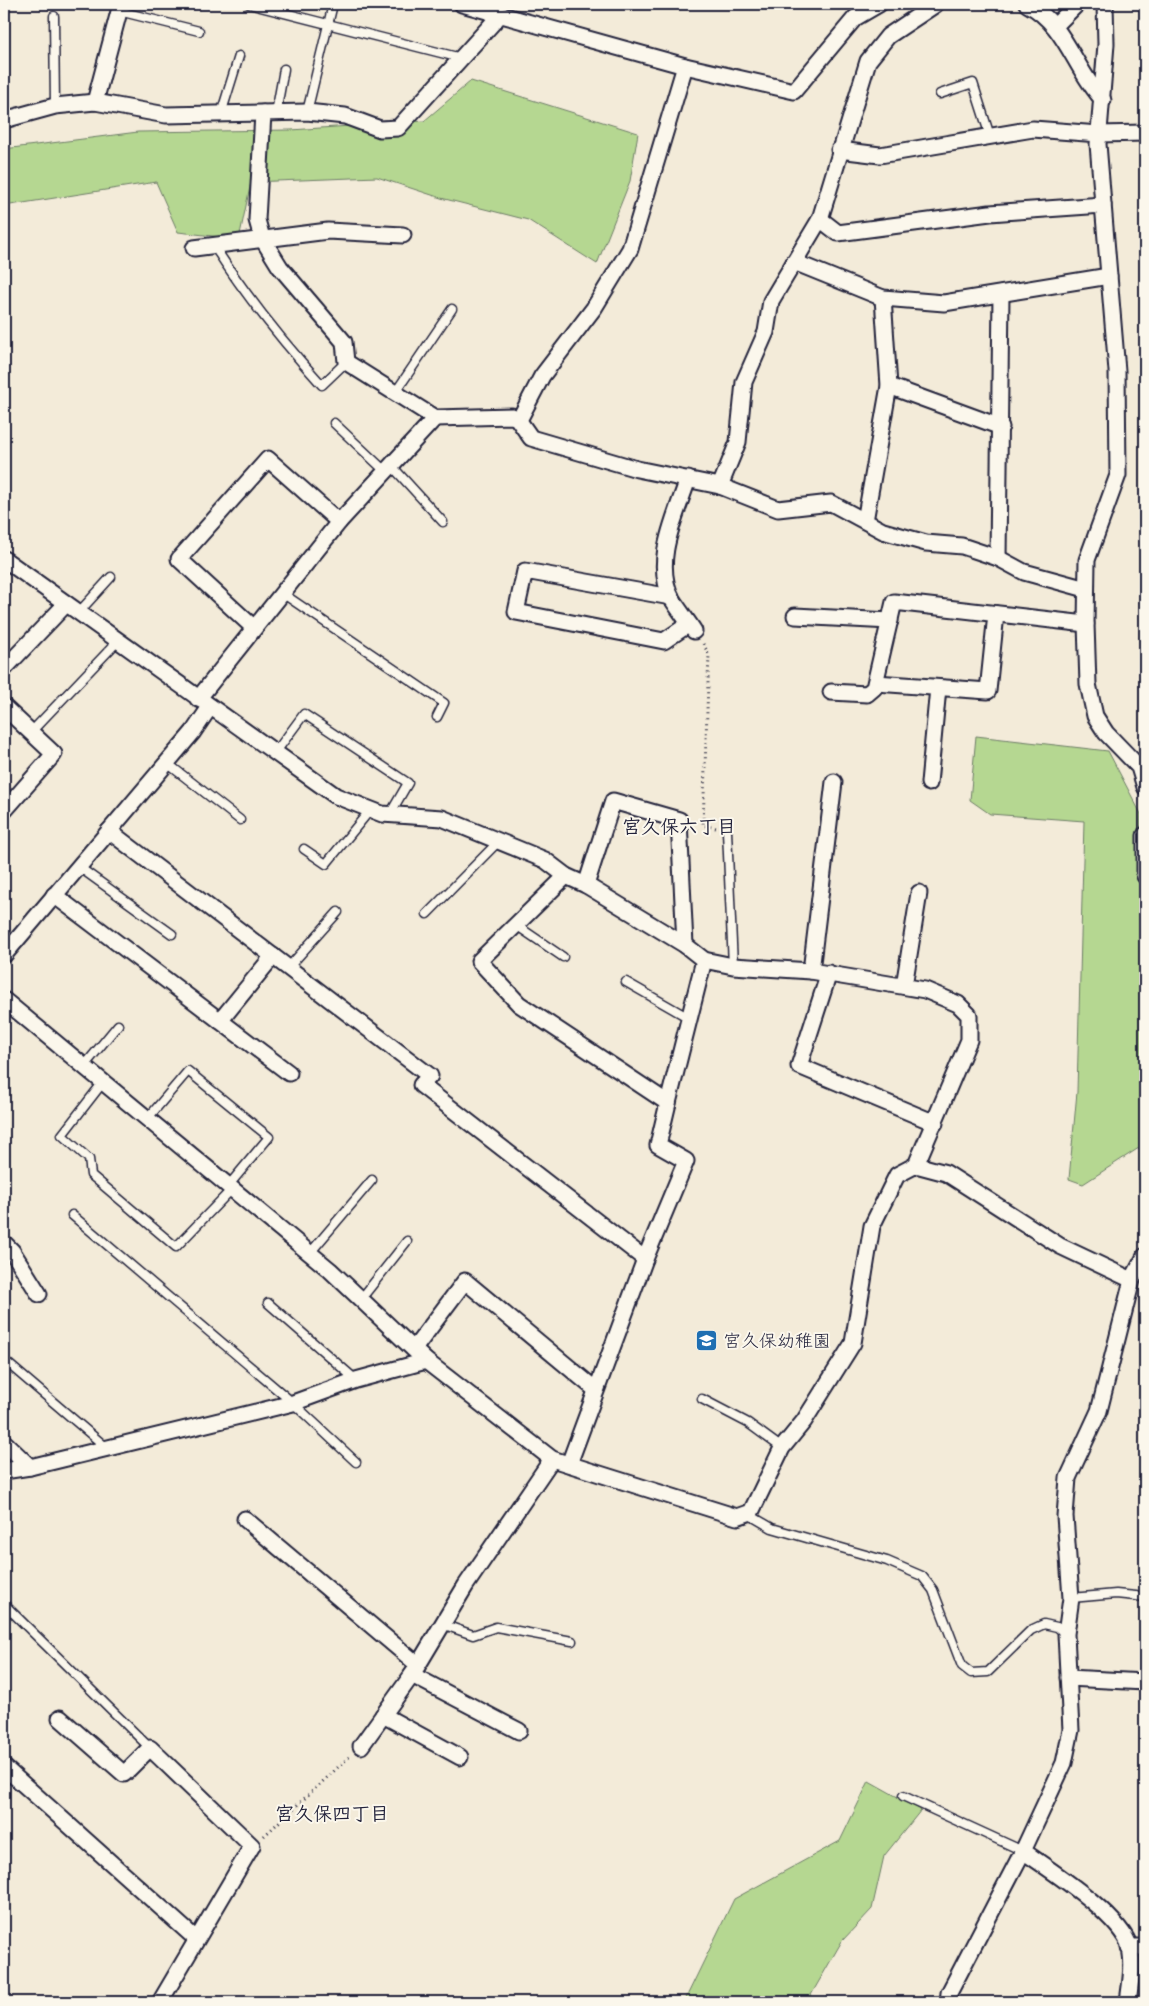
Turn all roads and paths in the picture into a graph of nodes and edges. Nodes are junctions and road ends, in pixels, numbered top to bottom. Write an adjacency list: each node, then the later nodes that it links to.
1 (249, 4): 12 (lane)
2 (333, 4): 12 (lane)
3 (462, 4): 10 (street)
4 (879, 4): 17 (street)
5 (936, 4): 30 (street)
6 (1026, 4): 13 (street)
7 (1077, 4): 13 (street)
8 (1105, 4): 20 (street)
9 (120, 7): 14 (lane); 21 (street)
10 (501, 14): 16 (street); 17 (street)
11 (54, 16): 22 (lane)
12 (328, 22): 16 (lane); 23 (lane)
13 (1056, 25): 20 (street)
14 (199, 30)
15 (239, 56): 25 (lane)
16 (461, 58): 23 (street)
17 (685, 66): 46 (street)
18 (284, 69): 24 (lane)
19 (940, 94): 29 (lane)
20 (1103, 100): 28 (street)
21 (95, 102): 22 (street); 25 (street)
22 (55, 106): 26 (street)
23 (307, 112): 24 (street)
24 (270, 113): 25 (street); 34 (street)
25 (221, 114)
26 (4, 120)
27 (1145, 133): 28 (street)
28 (1099, 134): 29 (street); 31 (street)
29 (990, 136): 30 (street)
30 (839, 150): 32 (street)
31 (1103, 205): 32 (street); 38 (street)
32 (820, 219): 37 (street)
33 (403, 235): 34 (street)
34 (264, 240): 35 (street); 42 (street)
35 (214, 246): 36 (street); 42 (lane)
36 (194, 248)
37 (794, 262): 40 (street); 51 (street)
38 (1110, 276): 39 (street); 58 (street)
39 (1001, 294): 40 (street); 48 (street)
40 (883, 298): 43 (street)
41 (452, 309): 44 (lane)
42 (346, 362): 44 (street)
43 (889, 386): 48 (street); 52 (street)
44 (396, 393): 45 (street)
45 (435, 418): 46 (street); 49 (street)
46 (519, 420): 50 (street)
47 (334, 423): 49 (lane)
48 (1000, 427): 55 (street)
49 (388, 468): 53 (street); 54 (lane)
50 (688, 479): 51 (street); 60 (street)
51 (720, 486): 52 (street)
52 (865, 521): 55 (street)
53 (339, 522): 59 (street); 67 (street)
54 (443, 522)
55 (998, 558): 58 (street)
56 (4, 559): 61 (street)
57 (111, 577): 61 (lane)
58 (1086, 589): 65 (street)
59 (282, 593): 67 (street); 75 (lane)
60 (671, 597): 66 (street); 66 (street)
61 (72, 608): 68 (street); 69 (street)
62 (996, 614): 64 (street); 65 (street); 71 (street)
63 (795, 616): 64 (street)
64 (890, 621): 70 (street)
65 (1086, 624): 79 (street)
66 (692, 627): 88 (path)
67 (254, 628): 73 (street)
68 (118, 640): 73 (street); 76 (lane)
69 (4, 669)
70 (876, 682): 71 (street); 72 (street)
71 (938, 688): 81 (street)
72 (832, 692)
73 (204, 703): 77 (street); 78 (street)
74 (4, 707): 76 (street)
75 (437, 717)
76 (30, 732): 84 (street)
77 (275, 753): 83 (street); 85 (lane)
78 (167, 763): 86 (lane); 87 (street)
79 (1142, 766): 82 (street)
80 (834, 782): 109 (street)
81 (929, 782)
82 (1145, 787)
83 (371, 809): 85 (street); 91 (lane)
84 (4, 811)
85 (390, 814): 90 (street)
86 (240, 820)
87 (109, 831): 92 (street); 104 (street)
88 (727, 831): 107 (lane)
89 (1145, 835): 94 (street)
90 (500, 840): 93 (street); 99 (lane)
91 (304, 849)
92 (79, 867): 97 (street); 101 (lane)
93 (566, 876): 95 (street); 100 (street)
94 (1145, 876)
95 (586, 885): 102 (street); 102 (street)
96 (919, 892): 112 (street)
97 (54, 895): 103 (street); 115 (street)
98 (338, 912): 108 (lane)
99 (427, 914)
100 (516, 925): 105 (lane); 120 (street)
101 (172, 934)
102 (685, 944): 106 (street)
103 (4, 955)
104 (273, 956): 108 (street); 115 (street)
105 (563, 957)
106 (704, 960): 107 (street); 114 (street)
107 (733, 966): 109 (street)
108 (288, 968): 131 (street)
109 (811, 970): 110 (street)
110 (829, 973): 112 (street); 122 (street)
111 (626, 982): 114 (lane)
112 (904, 986): 122 (street)
113 (4, 1000): 117 (street)
114 (689, 1018): 120 (street)
115 (220, 1021): 118 (street)
116 (118, 1025): 117 (lane)
117 (85, 1065): 119 (street)
118 (289, 1073)
119 (104, 1082): 121 (street); 125 (lane)
120 (668, 1103): 131 (street)
121 (148, 1118): 125 (street); 125 (lane)
122 (936, 1123): 123 (street)
123 (916, 1165): 132 (street); 145 (street)
124 (372, 1180): 129 (lane)
125 (231, 1186): 129 (street)
126 (72, 1215): 142 (lane)
127 (407, 1241): 134 (lane)
128 (4, 1243): 133 (street)
129 (310, 1253): 134 (street)
130 (1145, 1256): 132 (street)
131 (645, 1259): 140 (street)
132 (1132, 1280): 154 (street)
133 (39, 1294)
134 (361, 1299): 136 (street)
135 (268, 1303): 139 (lane)
136 (414, 1349): 138 (street); 140 (street)
137 (4, 1360): 144 (lane)
138 (426, 1361): 139 (street); 146 (street)
139 (356, 1380): 142 (street)
140 (596, 1390): 148 (street)
141 (702, 1399): 145 (lane)
142 (293, 1403): 144 (street); 147 (lane)
143 (4, 1442): 149 (street)
144 (107, 1448): 149 (street)
145 (782, 1448): 151 (street)
146 (552, 1459): 148 (street); 156 (street)
147 (356, 1462)
148 (569, 1464): 151 (street)
149 (30, 1467): 150 (street)
150 (4, 1471)
151 (747, 1514): 157 (lane)
152 (245, 1519): 159 (street)
153 (1145, 1597): 154 (lane)
154 (1071, 1598): 157 (street)
155 (4, 1604): 166 (lane)
156 (442, 1624): 158 (lane); 159 (street)
157 (1066, 1634): 160 (street)
158 (572, 1641)
159 (414, 1670): 162 (street); 164 (street)
160 (1068, 1678): 161 (street); 171 (street)
161 (1145, 1682)
162 (383, 1715): 165 (street); 167 (street)
163 (60, 1718): 166 (street)
164 (519, 1731)
165 (361, 1746): 170 (path)
166 (150, 1748): 170 (street)
167 (460, 1757)
168 (4, 1767): 172 (street)
169 (903, 1796): 171 (lane)
170 (252, 1846): 172 (street)
171 (1023, 1851): 173 (street); 176 (street)
172 (196, 1939): 175 (street)
173 (1129, 1947): 174 (street); 177 (street)
174 (1145, 1947)
175 (160, 2002)
176 (948, 2002)
177 (1128, 2002)

